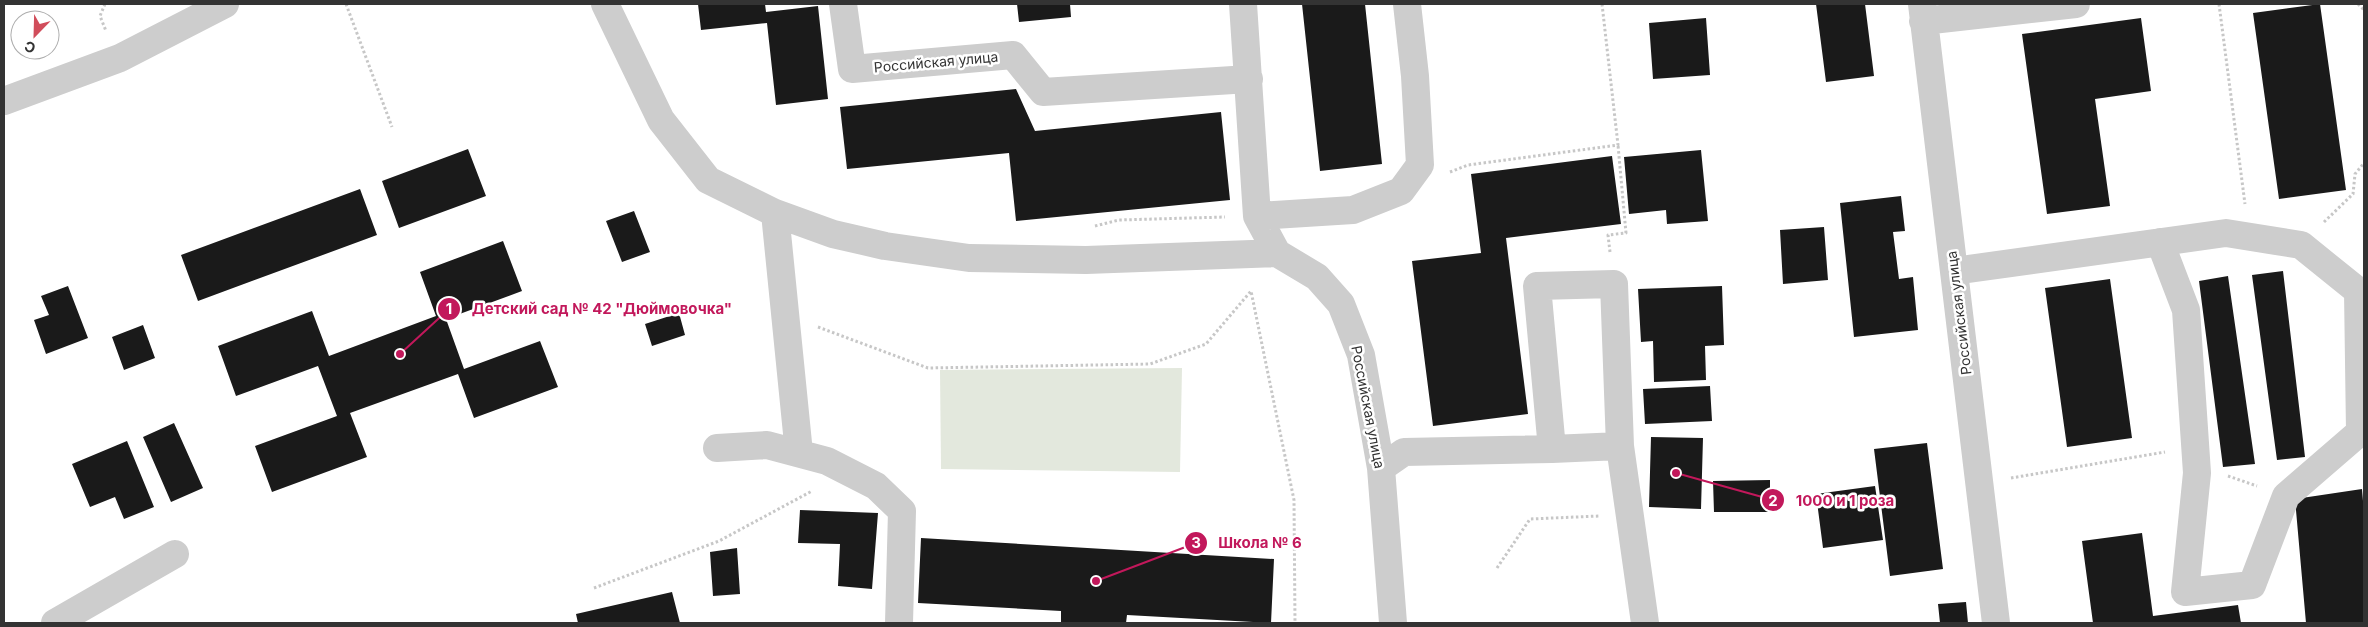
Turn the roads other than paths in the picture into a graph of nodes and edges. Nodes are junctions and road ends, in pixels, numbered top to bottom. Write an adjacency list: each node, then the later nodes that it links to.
1 (225, 4): 9 (street)
2 (605, 4): 10 (street)
3 (843, 4): 8 (street, Российская улица)
4 (1243, 4): 8 (street)
5 (1407, 4): 11 (street)
6 (2076, 4): 7 (street)
7 (1922, 12): 14 (street, Российская улица)
8 (1249, 79): 11 (street)
9 (4, 101)
10 (775, 213): 13 (street); 19 (street)
11 (1257, 216): 13 (street)
12 (2160, 242): 14 (street); 15 (street); 15 (street)
13 (1276, 253): 20 (street, Российская улица)
14 (1954, 270): 26 (street, Российская улица)
15 (2361, 291)
16 (1620, 446): 18 (street); 18 (street); 25 (street)
17 (717, 448): 19 (street)
18 (1552, 449): 20 (street)
19 (799, 453): 23 (street)
20 (1382, 468): 24 (street, Российская улица)
21 (175, 554): 22 (street)
22 (55, 623)
23 (899, 623)
24 (1394, 623)
25 (1645, 623)
26 (1996, 623)

